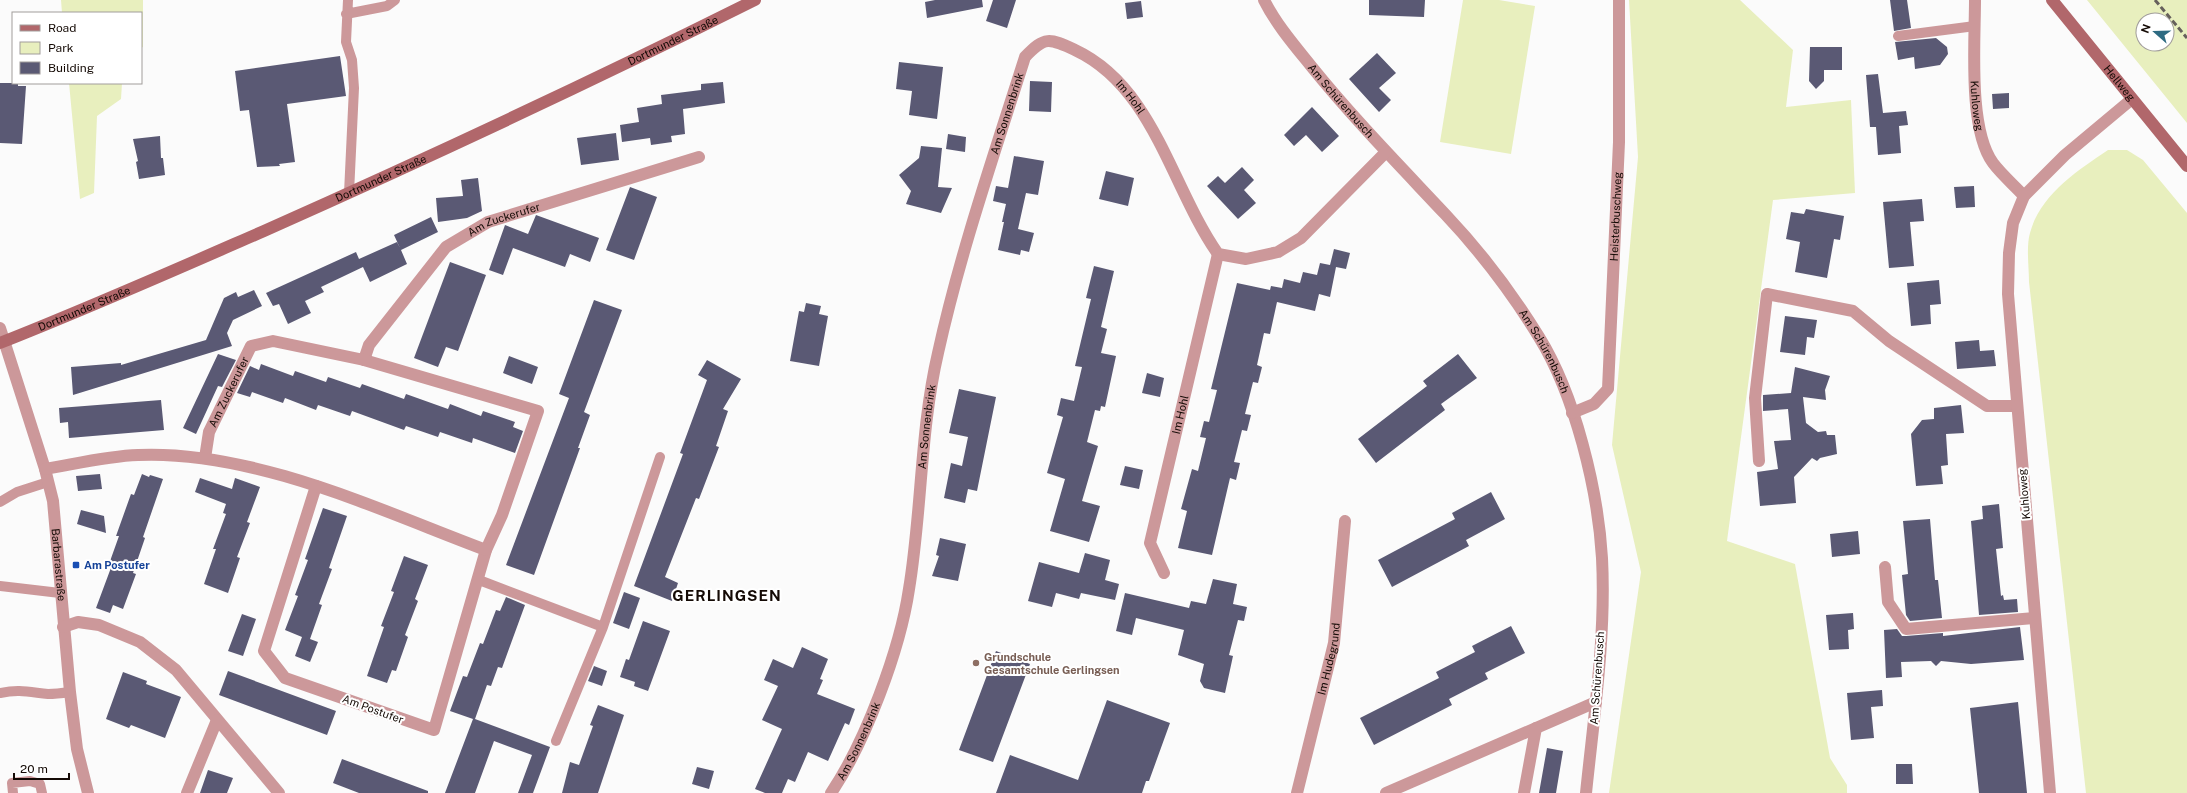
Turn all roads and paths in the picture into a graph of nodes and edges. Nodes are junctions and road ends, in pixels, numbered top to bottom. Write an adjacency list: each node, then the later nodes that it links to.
1 (348, 0): 8 (lane)
2 (395, 0): 8 (lane)
3 (755, 0): 16 (main road, Dortmunder Straße)
4 (1264, 0): 13 (street, Am Schürenbusch)
5 (1620, 0): 24 (street, Heisterbuschweg)
6 (1975, 0): 9 (street, Kuhloweg)
7 (2052, 0): 12 (main road, Hellweg)
8 (346, 14): 16 (lane)
9 (1975, 26): 10 (lane); 17 (street, Kuhloweg)
10 (1898, 36)
11 (1025, 57): 18 (street, Im Hohl); 53 (street, Am Sonnenbrink)
12 (2132, 99): 15 (main road, Hellweg); 17 (street, Kuhloweg)
13 (1386, 152): 18 (street); 24 (street, Am Schürenbusch)
14 (699, 157): 21 (street, Am Zuckerufer)
15 (2187, 166)
16 (349, 193): 20 (main road, Dortmunder Straße)
17 (2024, 196): 22 (street, Kuhloweg)
18 (1218, 254): 35 (street, Im Hohl)
19 (0, 328): 20 (street, Barbarastraße)
20 (3, 342): 28 (street, Barbarastraße)
21 (364, 360): 23 (street, Am Zuckerufer); 26 (street, Am Zuckerufer)
22 (2017, 406): 27 (street); 39 (street, Kuhloweg)
23 (538, 411): 33 (street, Am Postufer)
24 (1572, 413): 44 (street, Am Schürenbusch)
25 (660, 457): 41 (lane)
26 (205, 458): 28 (street); 30 (street)
27 (1759, 460)
28 (45, 469): 29 (street, Barbarastraße)
29 (48, 482): 31 (lane); 38 (street, Barbarastraße)
30 (316, 486): 33 (street); 36 (street, Am Postufer)
31 (0, 502)
32 (1345, 521): 54 (street, Im Hudegrund)
33 (486, 550): 36 (street, Am Postufer)
34 (1885, 567): 39 (street)
35 (1164, 573)
36 (479, 580): 41 (lane)
37 (0, 586): 38 (lane)
38 (60, 593): 40 (street, Barbarastraße)
39 (2035, 618): 58 (street, Kuhloweg)
40 (63, 627): 42 (street, Barbarastraße); 45 (street)
41 (603, 627): 47 (lane)
42 (70, 692): 43 (lane); 50 (street, Barbarastraße)
43 (0, 693)
44 (1596, 702): 46 (street); 57 (street, Am Schürenbusch)
45 (217, 720): 51 (street); 52 (street)
46 (1536, 728): 55 (street); 56 (street)
47 (556, 741)
48 (12, 793): 49 (lane)
49 (42, 793)
50 (88, 793)
51 (187, 793)
52 (279, 793)
53 (831, 793)
54 (1296, 793)
55 (1386, 793)
56 (1524, 793)
57 (1586, 793)
58 (2050, 793)

